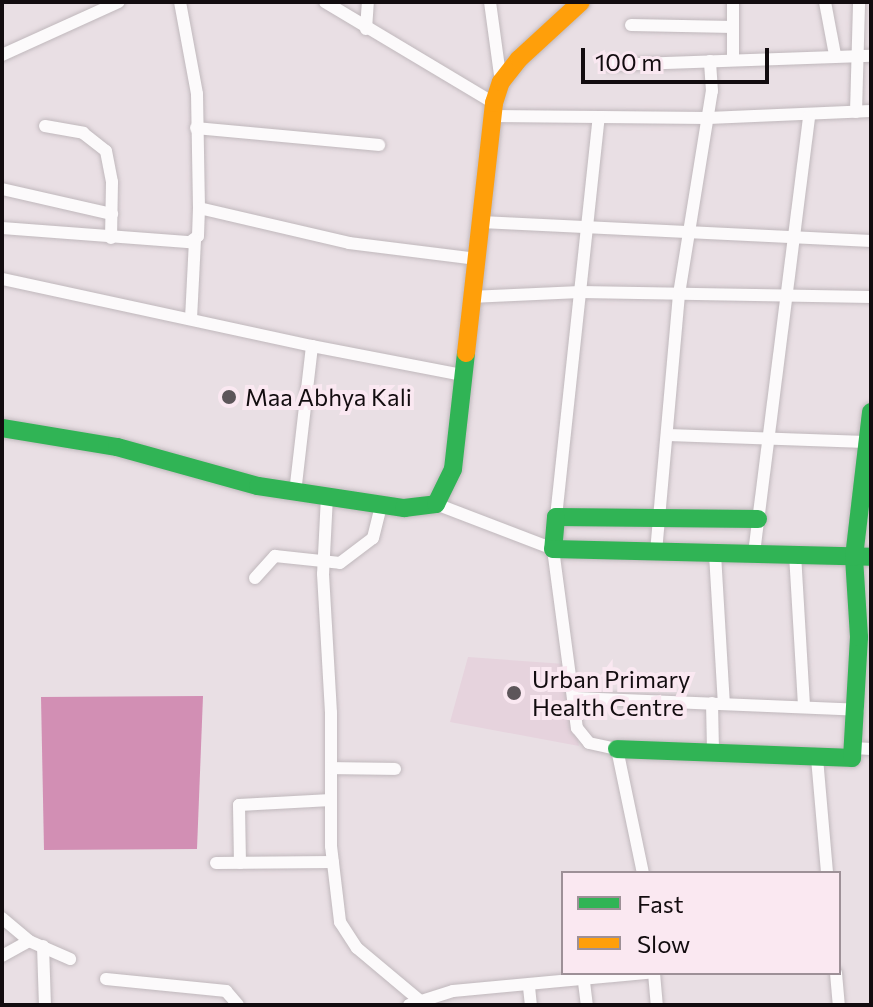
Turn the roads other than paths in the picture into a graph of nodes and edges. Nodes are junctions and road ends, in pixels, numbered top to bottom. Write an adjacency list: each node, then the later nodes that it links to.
1 (119, 2): 13 (street)
2 (180, 2): 27 (street)
3 (325, 2): 12 (street)
4 (368, 2): 12 (street)
5 (490, 2): 19 (street)
6 (581, 2): 19 (street)
7 (733, 2): 11 (street)
8 (825, 2): 14 (street)
9 (859, 2): 15 (street)
10 (631, 25): 11 (street)
11 (733, 27): 16 (street)
12 (366, 29): 20 (street)
13 (2, 55)
14 (835, 55): 15 (street); 16 (street)
15 (866, 56): 22 (street)
16 (733, 59): 17 (street)
17 (710, 61): 18 (street); 25 (street)
18 (609, 65)
19 (501, 82): 20 (street)
20 (493, 110): 24 (street); 32 (street)
21 (871, 111): 22 (street)
22 (856, 112): 23 (street)
23 (809, 115): 25 (street); 38 (street)
24 (599, 117): 25 (street); 33 (street)
25 (708, 118): 35 (street)
26 (45, 126): 31 (street)
27 (196, 128): 28 (street); 30 (street)
28 (379, 145)
29 (2, 189): 31 (street)
30 (199, 208): 37 (street); 40 (street)
31 (112, 214): 36 (street)
32 (482, 222): 33 (street); 40 (street)
33 (588, 226): 35 (street); 42 (street)
34 (2, 228): 36 (street)
35 (690, 231): 38 (street); 43 (street)
36 (111, 238): 37 (street)
37 (195, 240): 47 (street)
38 (791, 240): 39 (street); 45 (street)
39 (871, 241)
40 (477, 259): 44 (street)
41 (3, 284): 47 (street)
42 (580, 292): 43 (street); 44 (street); 60 (street)
43 (679, 294): 45 (street); 52 (street)
44 (470, 297): 49 (street)
45 (785, 297): 46 (street); 53 (street)
46 (871, 297)
47 (191, 319): 48 (street)
48 (312, 346): 49 (street); 55 (street)
49 (462, 375): 57 (street)
50 (871, 412): 54 (street)
51 (2, 428): 55 (street)
52 (667, 435): 53 (street); 59 (street)
53 (767, 439): 54 (street); 61 (street)
54 (869, 442): 67 (street)
55 (295, 493): 56 (street)
56 (327, 496): 58 (street); 68 (street)
57 (436, 504): 58 (street); 62 (street)
58 (381, 505): 68 (street)
59 (659, 516): 60 (street); 61 (street); 63 (street)
60 (556, 517): 62 (street)
61 (758, 519): 64 (street)
62 (553, 549): 63 (street); 70 (street)
63 (656, 552): 65 (street)
64 (754, 553): 65 (street); 66 (street)
65 (715, 554): 71 (street)
66 (795, 554): 67 (street); 72 (street)
67 (863, 557): 73 (street)
68 (326, 561): 69 (street); 78 (street)
69 (255, 578)
70 (575, 698): 71 (street); 75 (street)
71 (718, 703): 72 (street); 76 (street)
72 (804, 707): 73 (street)
73 (858, 710): 74 (street)
74 (863, 748): 77 (street)
75 (617, 749): 76 (street); 84 (street)
76 (713, 750): 77 (street)
77 (817, 758): 85 (street)
78 (331, 768): 79 (street); 80 (street)
79 (395, 769)
80 (331, 800): 81 (street); 83 (street)
81 (333, 862): 83 (street); 98 (street)
82 (216, 863): 83 (street)
83 (240, 863)
84 (643, 871)
85 (827, 871)
86 (2, 918): 87 (street)
87 (29, 941): 88 (street); 89 (street)
88 (43, 946): 90 (street); 99 (street)
89 (2, 956)
90 (70, 959)
91 (634, 975): 95 (street)
92 (654, 975): 105 (street)
93 (836, 975): 106 (street)
94 (106, 979): 100 (street)
95 (584, 982): 96 (street); 104 (street)
96 (529, 987): 97 (street); 103 (street)
97 (470, 989): 98 (street); 102 (street)
98 (425, 1004): 101 (street)
99 (45, 1005)
100 (238, 1005)
101 (409, 1005)
102 (473, 1005)
103 (531, 1005)
104 (587, 1005)
105 (657, 1005)
106 (839, 1005)

